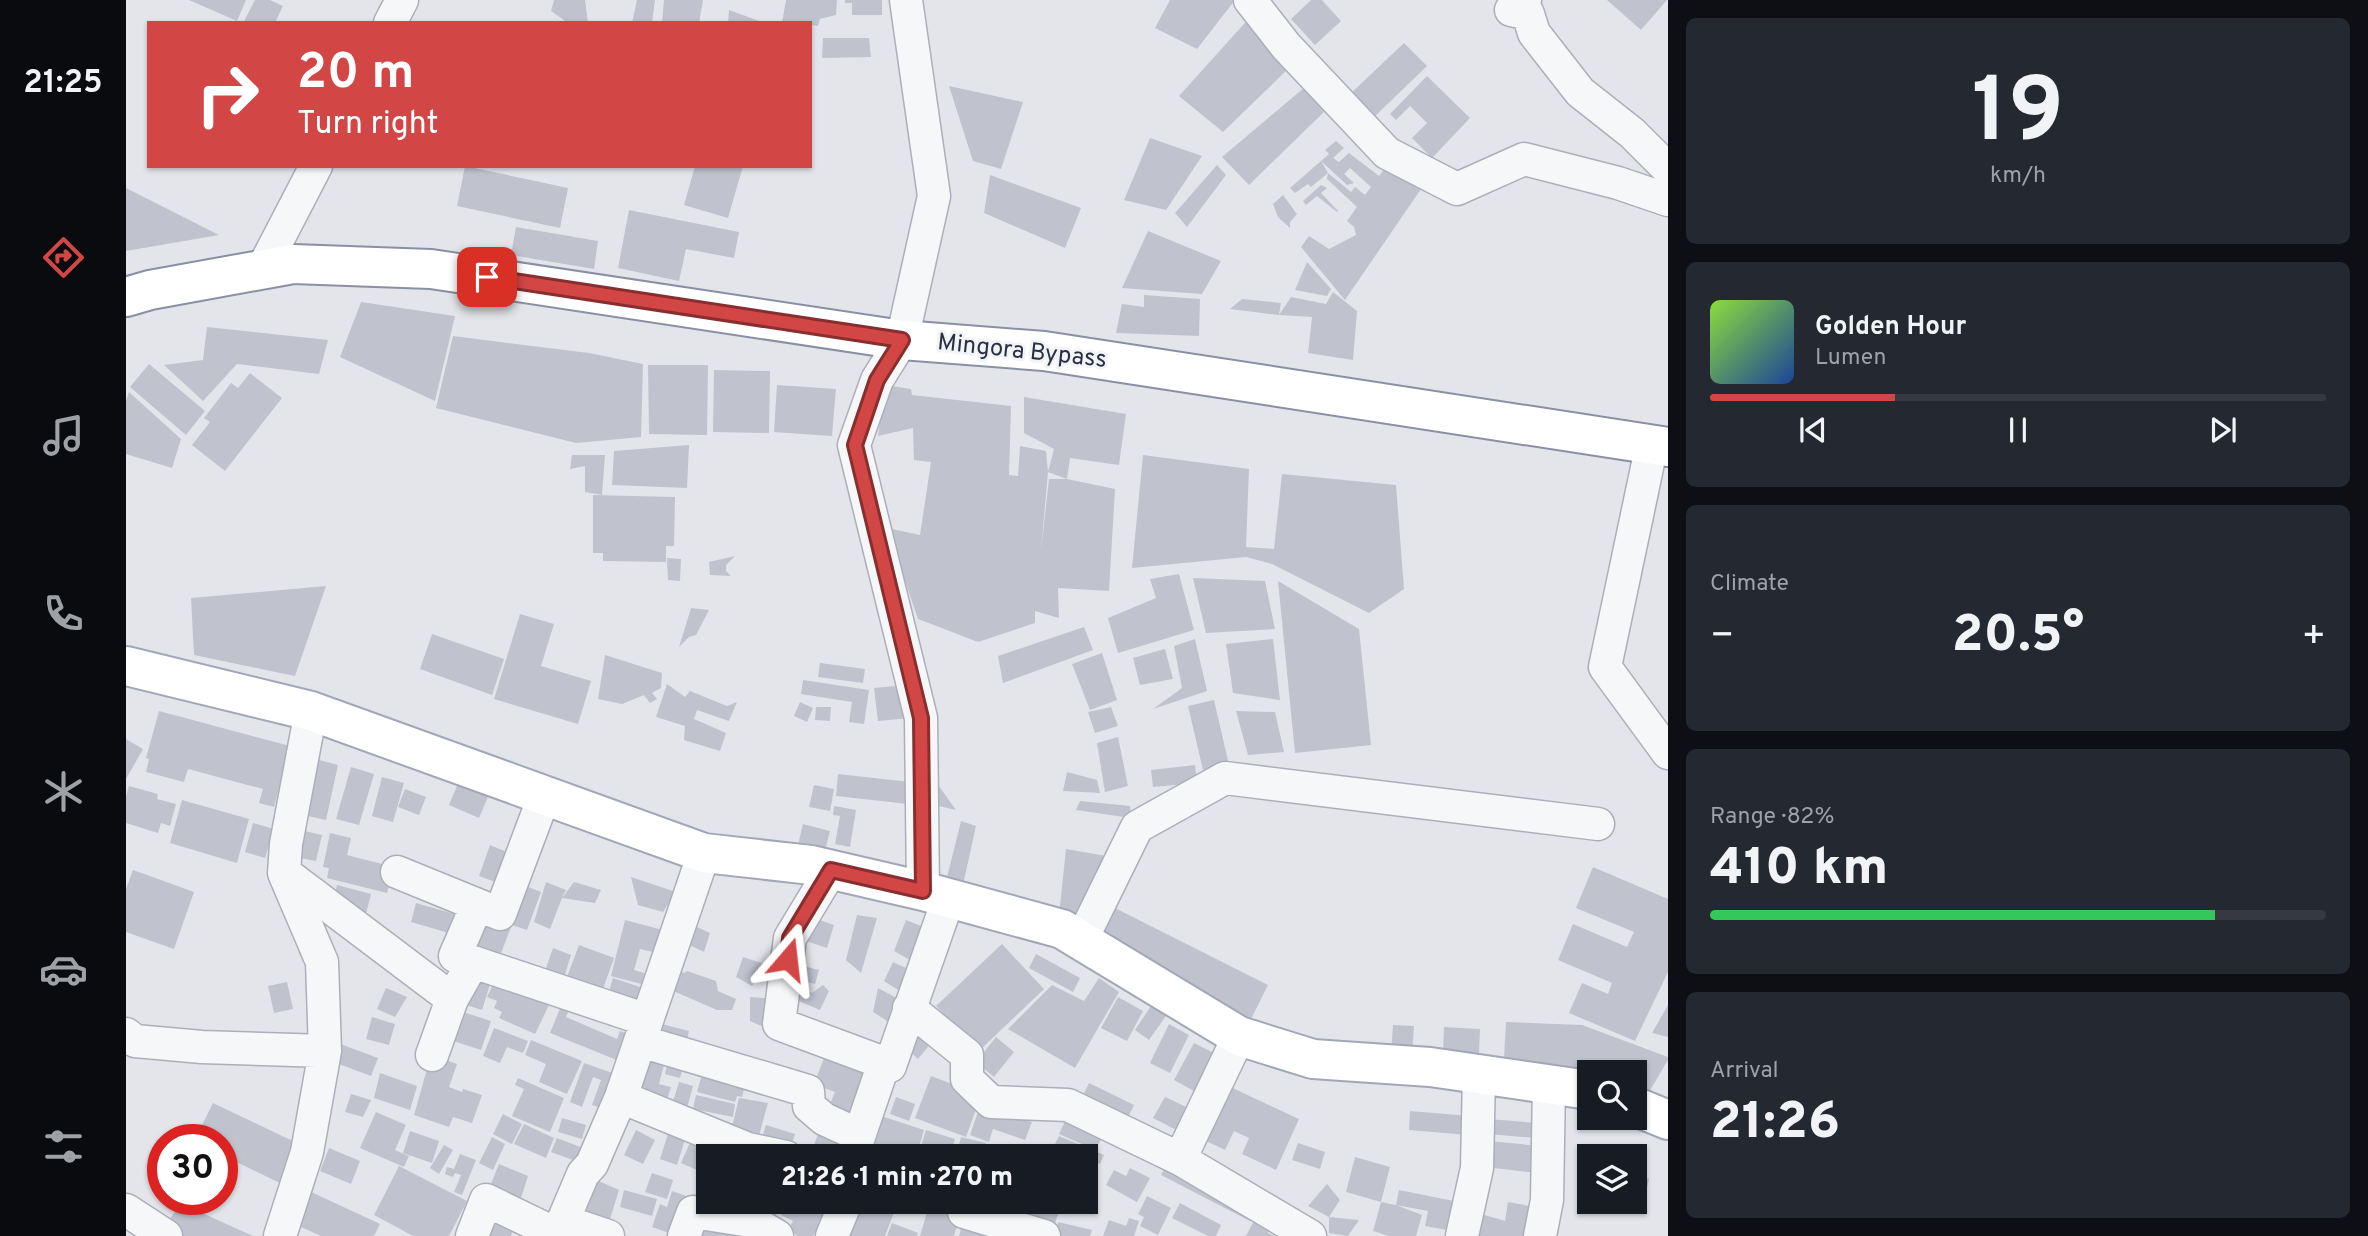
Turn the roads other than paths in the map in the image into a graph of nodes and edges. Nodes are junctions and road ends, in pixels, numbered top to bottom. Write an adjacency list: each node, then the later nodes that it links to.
1 (402, 0): 5 (street)
2 (906, 0): 11 (street)
3 (1250, 0): 8 (street)
4 (1525, 0): 7 (street)
5 (391, 21)
6 (315, 168): 9 (street)
7 (1668, 169)
8 (1668, 200)
9 (262, 270): 10 (main road, Mingora Bypass); 11 (main road, Mingora Bypass)
10 (126, 297)
11 (902, 340): 12 (main road, Mingora Bypass); 22 (street)
12 (1660, 446): 15 (street)
13 (126, 666): 14 (main road)
14 (311, 711): 16 (main road); 21 (street)
15 (1668, 753)
16 (545, 794): 18 (main road); 23 (street)
17 (1598, 824): 24 (street)
18 (704, 853): 19 (main road); 28 (street)
19 (831, 870): 22 (main road); 33 (street)
20 (397, 872): 23 (street)
21 (284, 873): 26 (street); 31 (street)
22 (936, 894): 24 (main road); 27 (street)
23 (477, 905): 25 (street)
24 (1081, 941): 30 (main road)
25 (473, 962): 26 (street); 28 (street)
26 (452, 999): 32 (street)
27 (909, 1008): 33 (street); 43 (street)
28 (643, 1031): 37 (street); 41 (street)
29 (126, 1034): 31 (street)
30 (1239, 1036): 34 (main road); 43 (street)
31 (325, 1051): 49 (street)
32 (432, 1055)
33 (884, 1063): 42 (street)
34 (1479, 1074): 35 (main road); 57 (street)
35 (1549, 1084): 36 (main road); 58 (street)
36 (1577, 1088)
37 (621, 1097): 40 (street); 47 (street)
38 (1647, 1112): 39 (main road)
39 (1668, 1121)
40 (736, 1144)
41 (853, 1144)
42 (856, 1144)
43 (1180, 1159): 56 (street)
44 (126, 1210): 48 (street)
45 (841, 1214): 54 (street)
46 (971, 1214): 55 (street)
47 (563, 1221): 50 (street); 51 (street)
48 (166, 1236)
49 (280, 1236)
50 (472, 1236)
51 (608, 1236)
52 (684, 1236): 53 (street)
53 (777, 1236)
54 (832, 1236)
55 (1044, 1236)
56 (1310, 1236)
57 (1462, 1236)
58 (1540, 1236)

